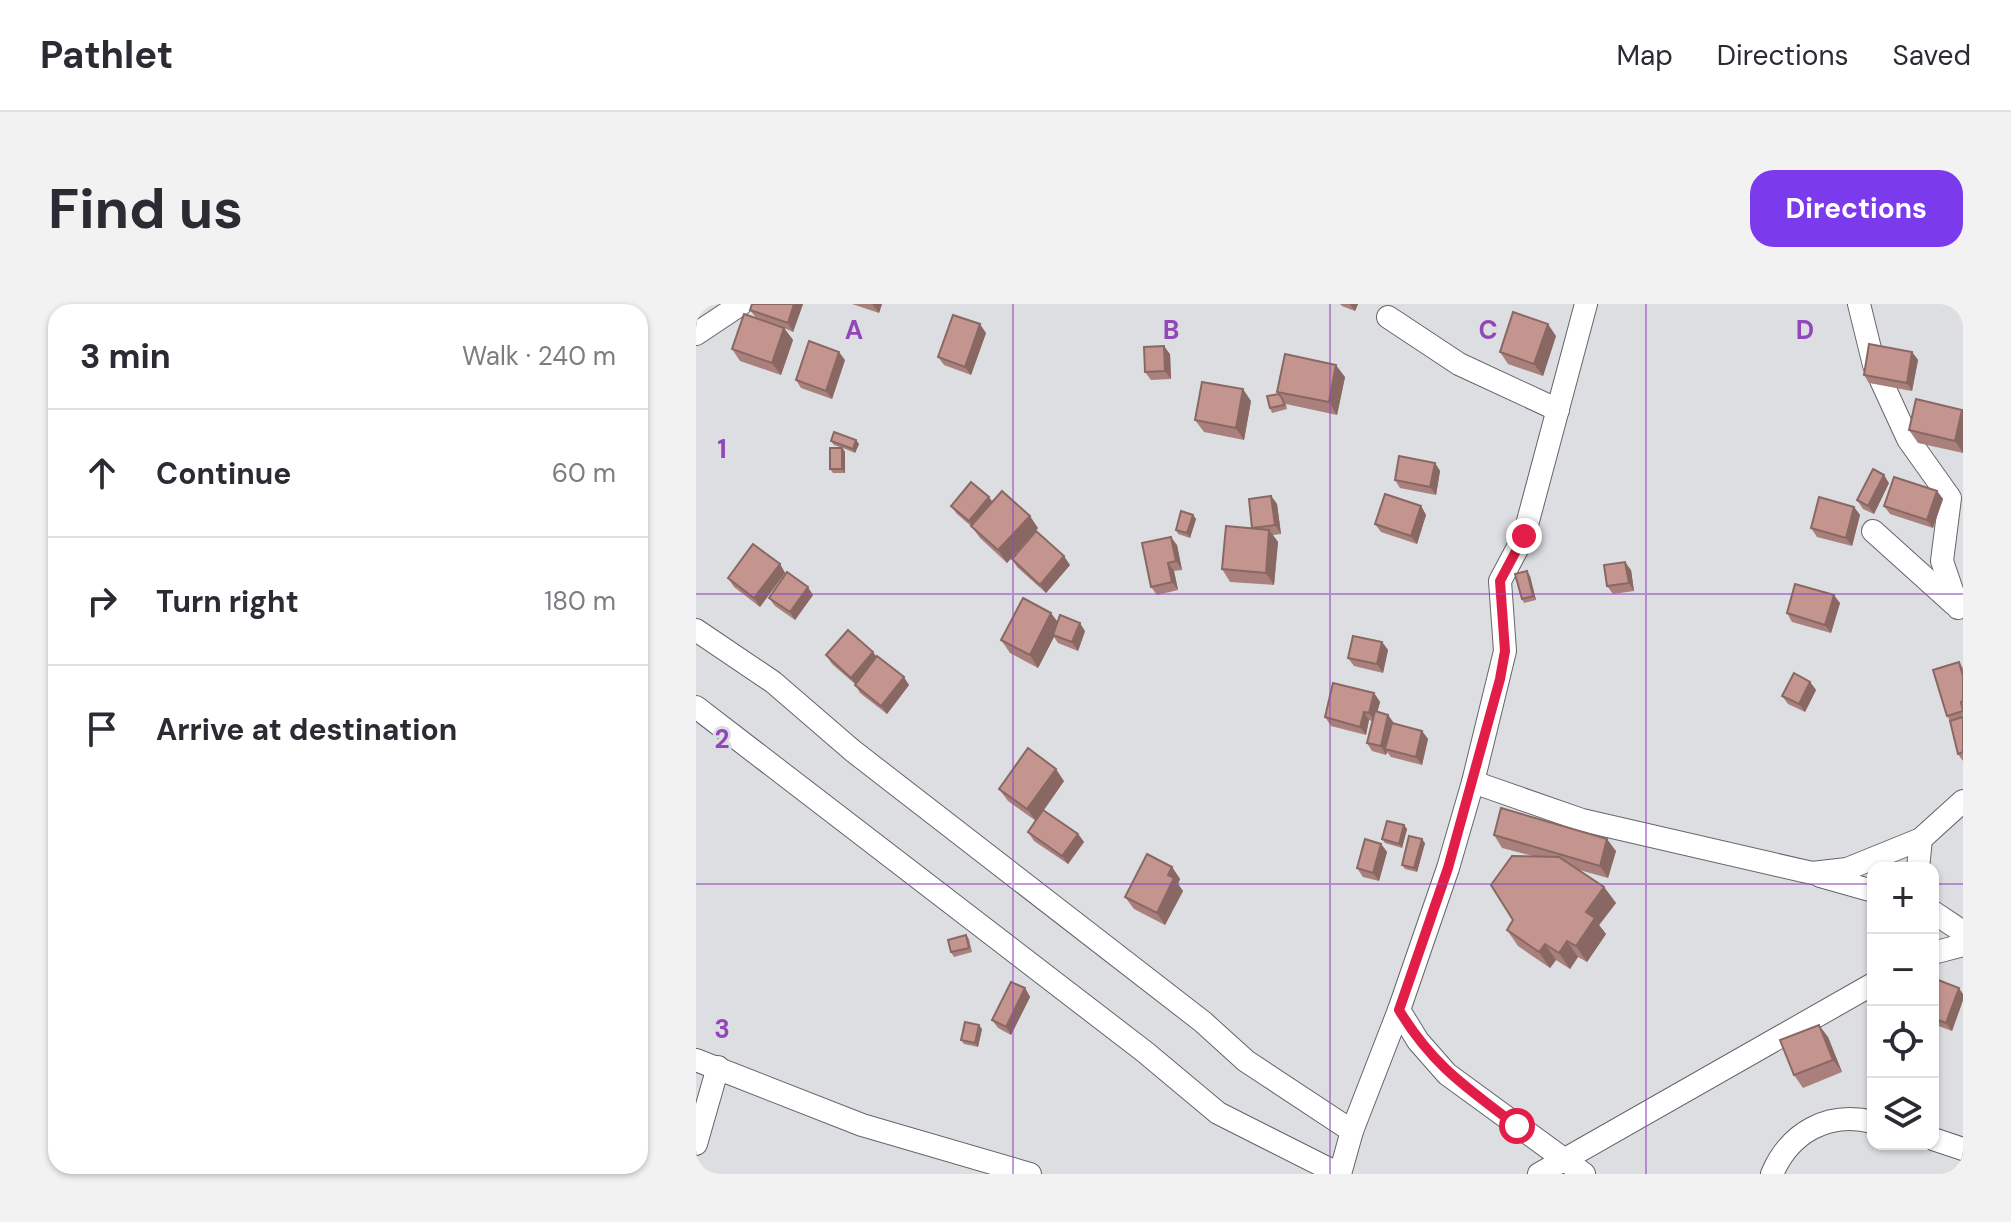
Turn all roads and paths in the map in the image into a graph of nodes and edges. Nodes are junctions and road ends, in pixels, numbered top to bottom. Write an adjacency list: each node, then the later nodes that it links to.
1 (741, 304): 5 (street)
2 (1586, 304): 6 (street)
3 (1859, 304): 8 (street)
4 (1388, 317): 6 (street)
5 (696, 334)
6 (1558, 410): 11 (street)
7 (1873, 531): 8 (street)
8 (1960, 613)
9 (696, 630): 26 (street)
10 (696, 707): 32 (street)
11 (1473, 782): 15 (street); 22 (street)
12 (1963, 801): 13 (street)
13 (1921, 839): 14 (street); 15 (street)
14 (1919, 862)
15 (1812, 873): 16 (street)
16 (1867, 889)
17 (1939, 916): 18 (street)
18 (1963, 932)
19 (1963, 945): 20 (street)
20 (1939, 951)
21 (1867, 987): 30 (street)
22 (1399, 1010): 26 (street); 30 (street)
23 (696, 1060): 24 (street)
24 (718, 1067): 28 (street); 31 (street)
25 (1867, 1120): 35 (street)
26 (1352, 1131): 32 (street)
27 (1939, 1141): 29 (street)
28 (696, 1144)
29 (1963, 1149)
30 (1565, 1160): 33 (street); 34 (street)
31 (1030, 1174)
32 (1340, 1174)
33 (1539, 1174)
34 (1584, 1174)
35 (1772, 1174)

